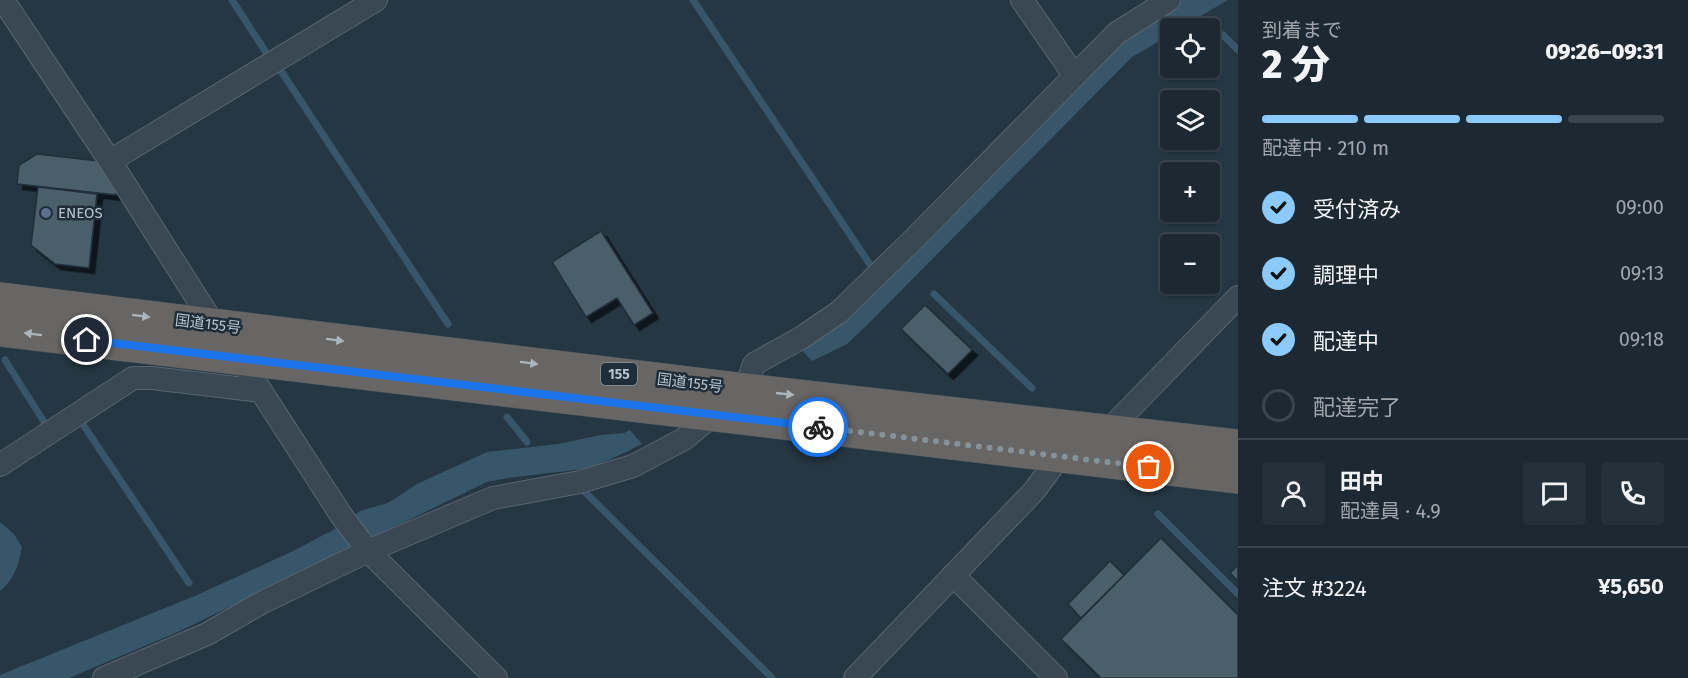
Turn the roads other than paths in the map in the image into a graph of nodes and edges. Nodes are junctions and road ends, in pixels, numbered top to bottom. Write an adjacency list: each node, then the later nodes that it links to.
1 (3, 0): 6 (street)
2 (376, 0): 6 (street)
3 (1022, 0): 5 (street)
4 (1169, 0): 5 (street)
5 (1074, 75): 12 (street)
6 (110, 162): 9 (street)
7 (0, 299): 9 (highway, 国道155号 / 155, one-way to 9)
8 (1236, 304): 15 (street)
9 (214, 325): 12 (highway, 国道155号 / 155, one-way to 12)
10 (0, 330): 11 (highway, 国道155号 / 155, one-way to 10)
11 (239, 357): 13 (street); 14 (highway, 国道155号 / 155)
12 (745, 390): 15 (highway, 国道155号 / 155, one-way to 15)
13 (261, 391): 18 (street); 20 (street)
14 (713, 415): 17 (highway, 国道155号 / 155); 20 (street)
15 (1107, 432): 16 (highway, 国道155号 / 155)
16 (1238, 446)
17 (1059, 456): 19 (highway, 国道155号 / 155); 21 (street)
18 (0, 465)
19 (1238, 477)
20 (368, 551): 22 (street); 23 (street)
21 (953, 575): 24 (street); 25 (street)
22 (104, 678)
23 (496, 678)
24 (855, 678)
25 (1056, 678)

